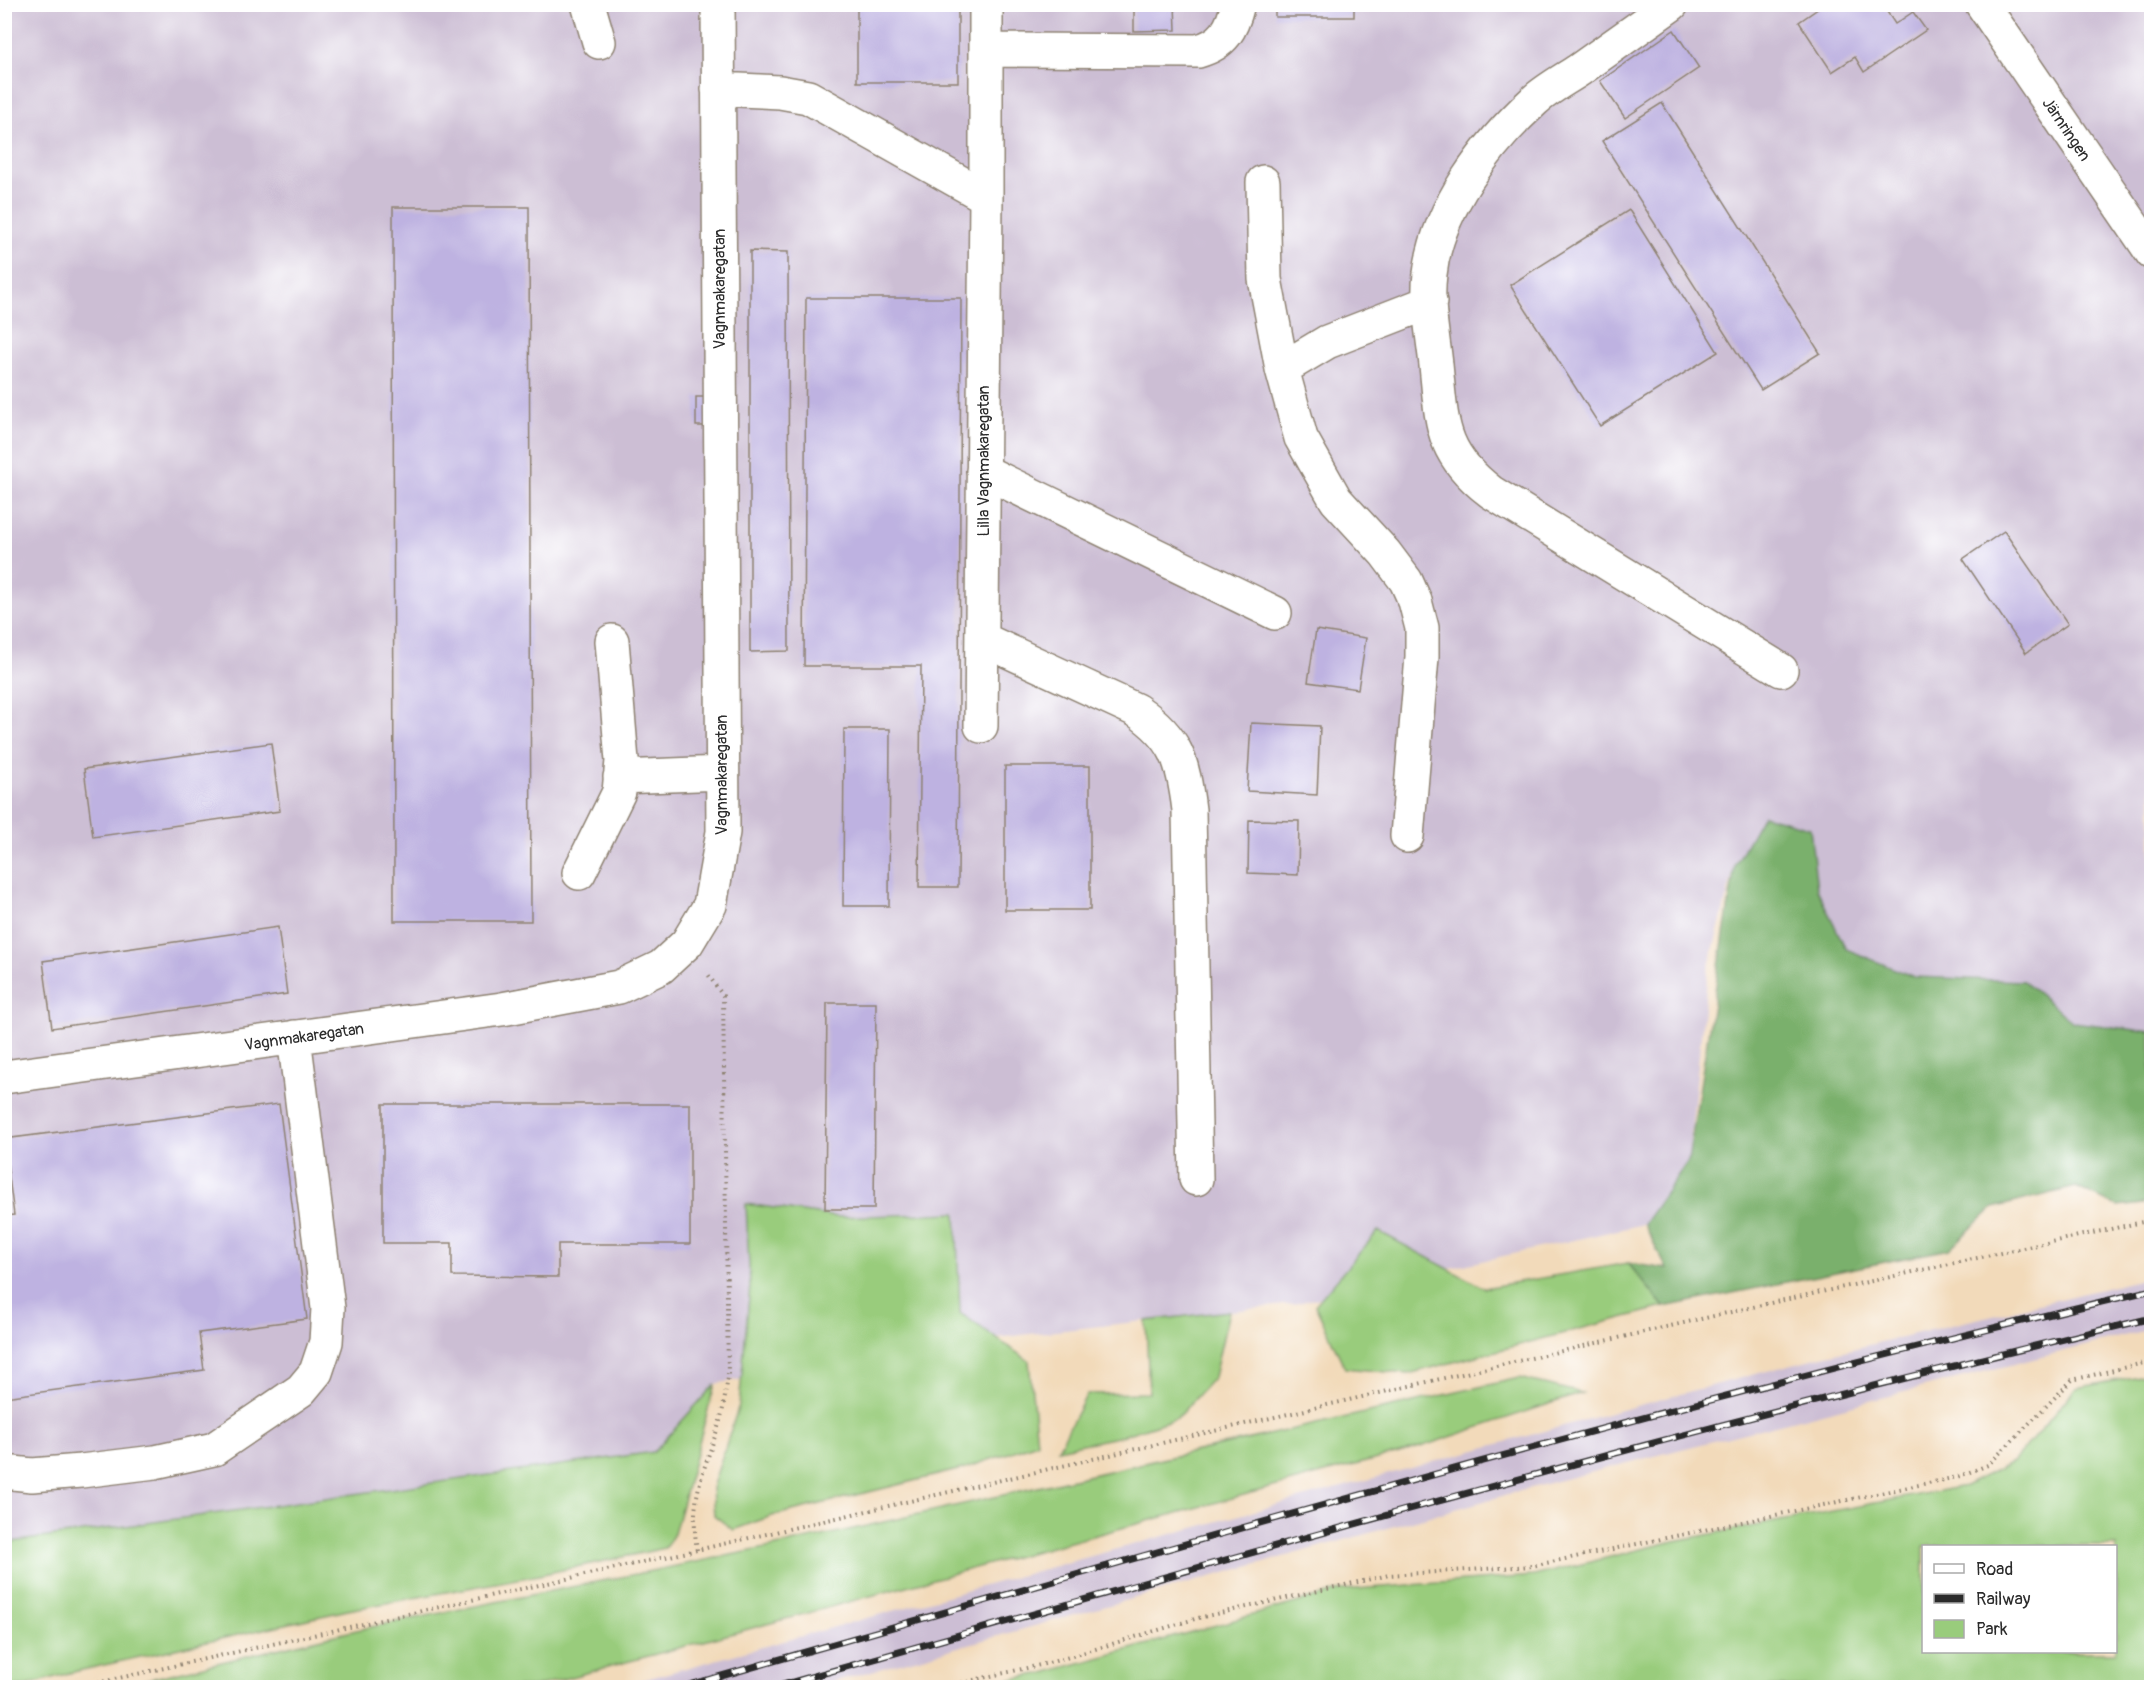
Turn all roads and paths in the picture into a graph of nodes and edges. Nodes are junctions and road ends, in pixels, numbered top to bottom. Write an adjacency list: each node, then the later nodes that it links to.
1 (588, 4): 7 (street)
2 (718, 4): 9 (street, Vagnmakaregatan)
3 (1238, 4): 8 (street)
4 (1672, 4): 13 (street)
5 (1982, 4): 12 (street, Järnringen)
6 (986, 6): 8 (street, Lilla Vagnmakaregatan)
7 (599, 42)
8 (986, 50): 11 (street, Lilla Vagnmakaregatan)
9 (718, 89): 11 (street); 21 (street, Vagnmakaregatan)
10 (1263, 182): 14 (street)
11 (986, 197): 15 (street, Lilla Vagnmakaregatan)
12 (2151, 253)
13 (1430, 302): 14 (street); 19 (street)
14 (1282, 369): 23 (street)
15 (983, 471): 16 (street); 17 (street, Lilla Vagnmakaregatan)
16 (1275, 613)
17 (982, 639): 20 (street, Lilla Vagnmakaregatan); 28 (street)
18 (612, 641): 22 (street)
19 (1781, 670)
20 (981, 726)
21 (722, 773): 22 (street); 25 (street, Vagnmakaregatan)
22 (620, 777): 24 (street)
23 (1407, 836)
24 (579, 873)
25 (687, 943): 26 (street, Vagnmakaregatan); 32 (path)
26 (294, 1037): 27 (street, Vagnmakaregatan); 31 (street)
27 (4, 1077)
28 (1196, 1179)
29 (2151, 1220): 32 (path)
30 (2151, 1361): 34 (path)
31 (4, 1472)
32 (697, 1550): 33 (path)
33 (74, 1688)
34 (938, 1688)

